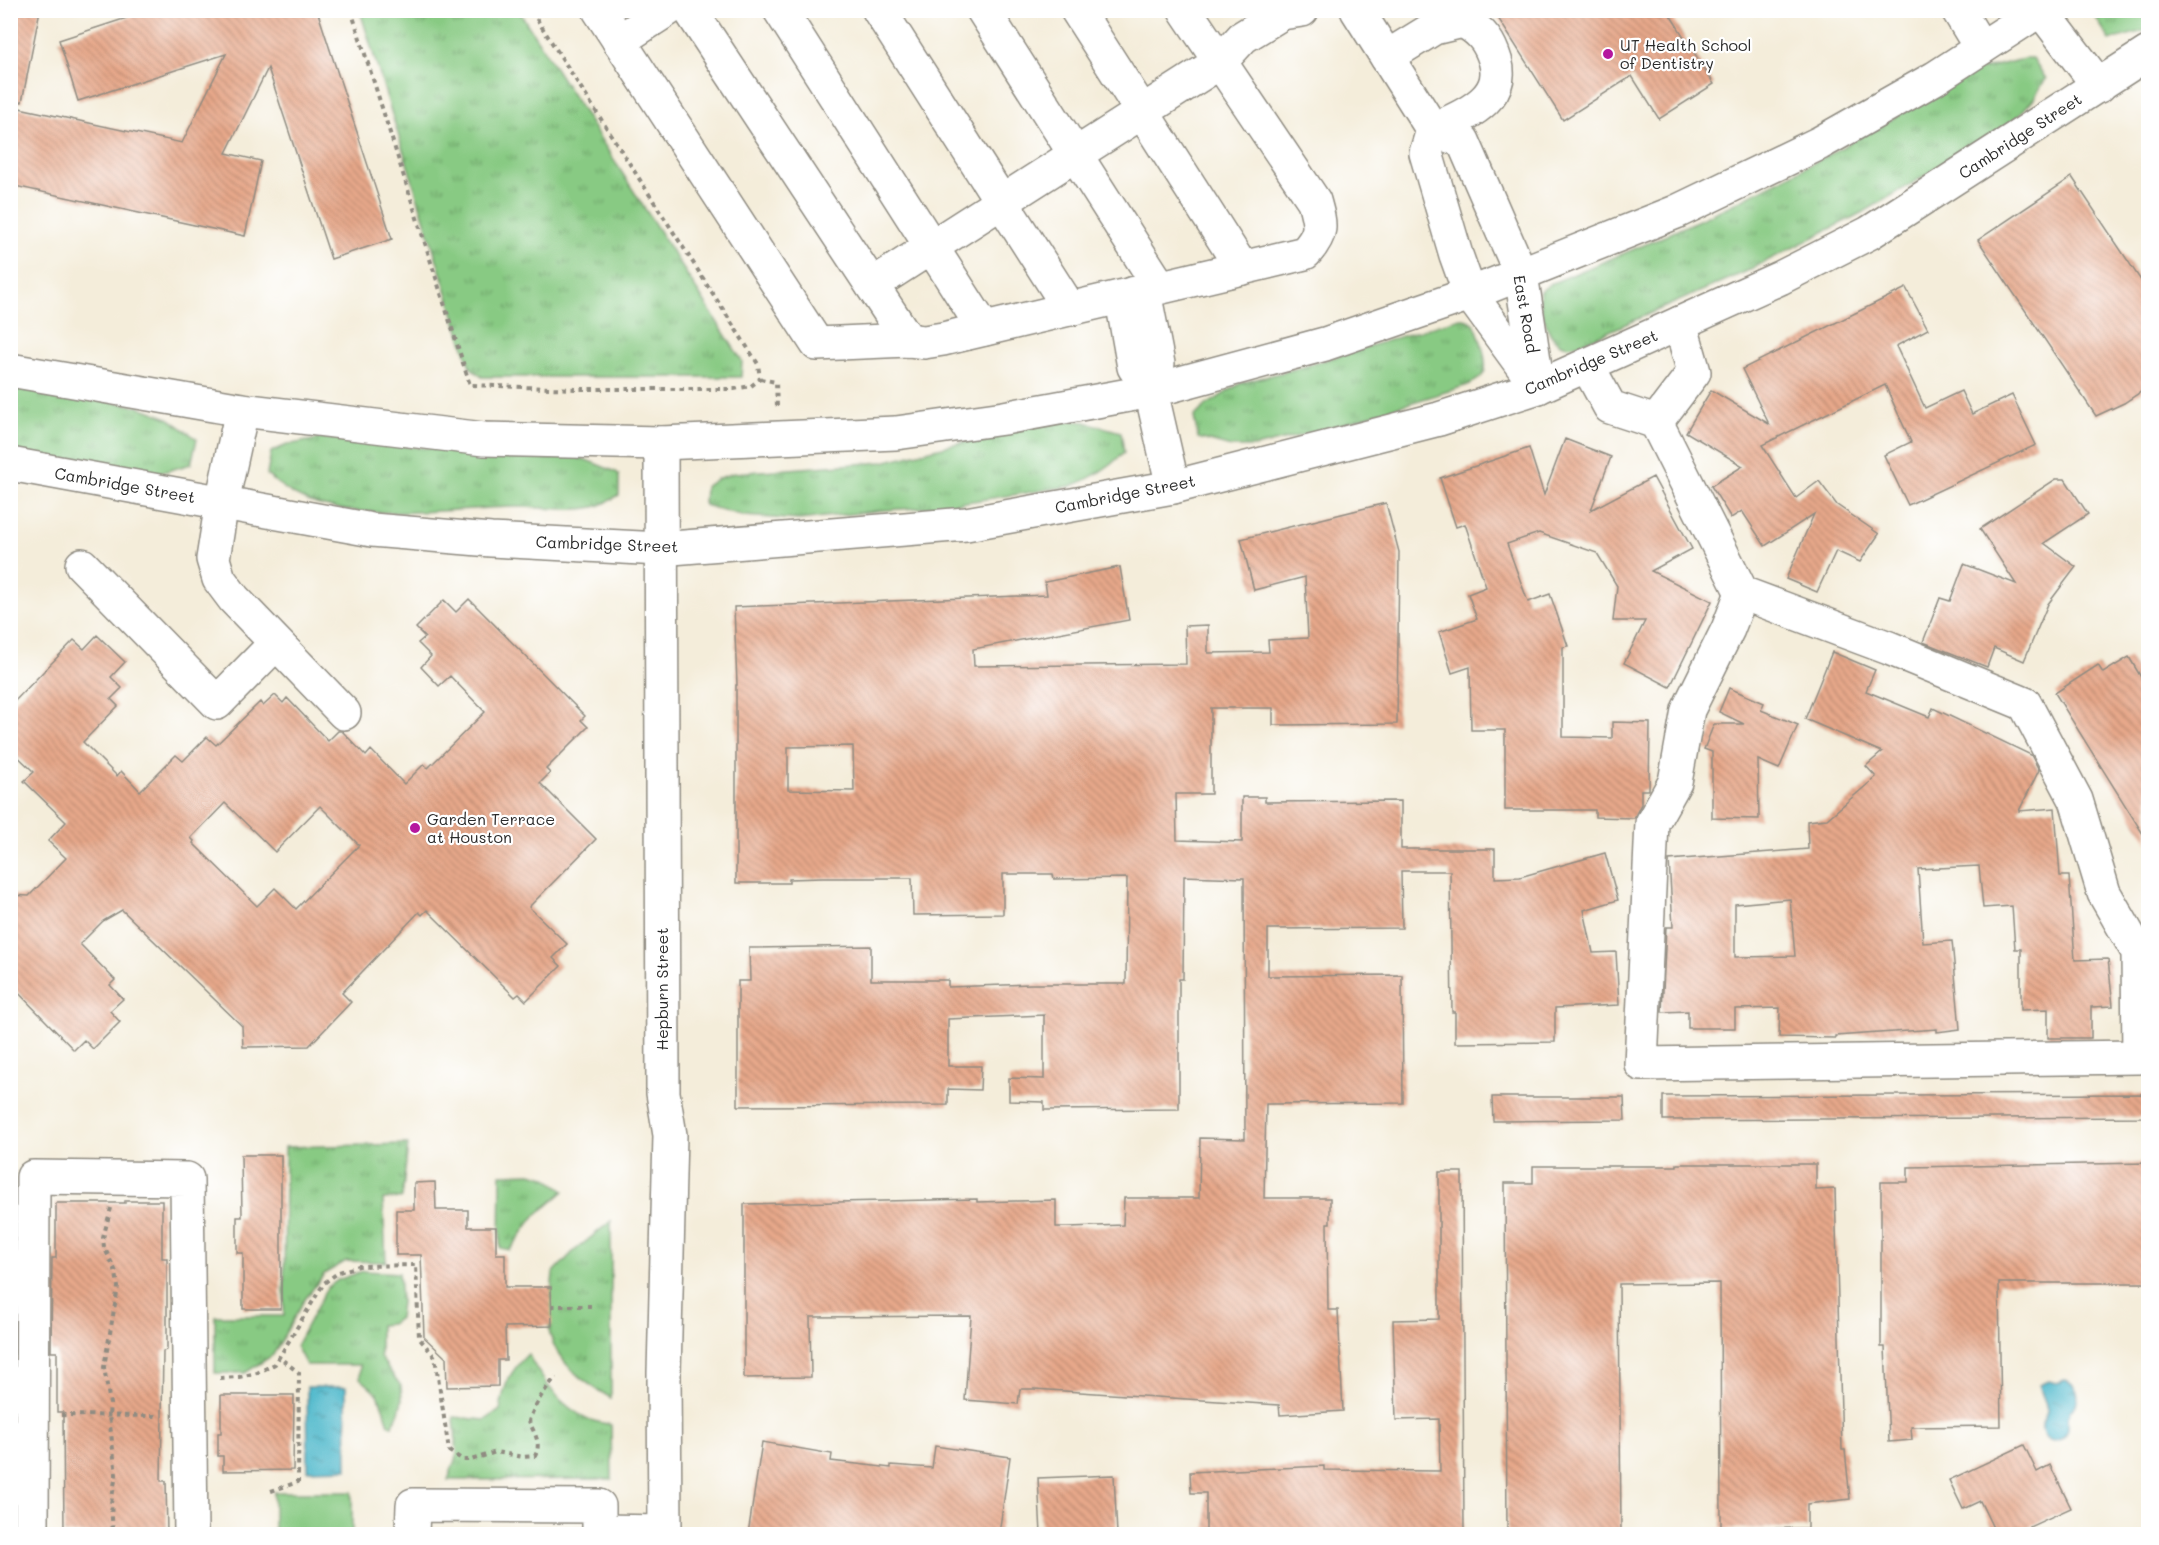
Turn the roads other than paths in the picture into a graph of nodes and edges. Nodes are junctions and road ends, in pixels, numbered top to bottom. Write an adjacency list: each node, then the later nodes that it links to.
1 (599, 10): 13 (street)
2 (667, 10): 13 (street)
3 (690, 10): 26 (street)
4 (780, 10): 23 (street)
5 (879, 10): 22 (street)
6 (983, 10): 21 (street)
7 (1077, 10): 19 (street)
8 (1185, 10): 17 (street)
9 (1357, 10): 16 (street)
10 (1958, 10): 14 (street)
11 (2041, 10): 14 (street); 18 (street)
12 (1302, 11): 17 (street)
13 (619, 40): 32 (street)
14 (1981, 48): 25 (street)
15 (2148, 53): 18 (street, Cambridge Street)
16 (1386, 57): 20 (street); 20 (street)
17 (1220, 62): 19 (street); 24 (street)
18 (2099, 86): 30 (street, Cambridge Street)
19 (1142, 112): 21 (street); 24 (street)
20 (1433, 130): 25 (street, East Road); 28 (street, East Road)
21 (1075, 155): 22 (street); 27 (street)
22 (1002, 202): 23 (street); 29 (street)
23 (932, 247): 26 (street); 31 (street)
24 (1242, 268): 27 (street)
25 (1521, 273): 28 (street); 35 (street, East Road)
26 (872, 285): 32 (street)
27 (1146, 291): 29 (street); 36 (street)
28 (1470, 294): 35 (street, East Road); 36 (street)
29 (1070, 309): 31 (street)
30 (1680, 323): 33 (street, Cambridge Street); 38 (street)
31 (984, 329): 32 (street)
32 (908, 340)
33 (1587, 365): 35 (street, Cambridge Street); 38 (street)
34 (10, 370): 37 (street)
35 (1538, 387): 41 (street, Cambridge Street)
36 (1151, 391): 39 (street); 41 (street)
37 (242, 410): 39 (street); 42 (street)
38 (1656, 422): 45 (street)
39 (661, 443): 43 (street, Hepburn Street)
40 (10, 464): 42 (street, Cambridge Street)
41 (1173, 486): 43 (street, Cambridge Street)
42 (222, 502): 43 (street, Cambridge Street); 46 (street)
43 (660, 549): 49 (street, Hepburn Street)
44 (82, 565): 46 (street)
45 (1742, 593): 45 (street)
46 (276, 643): 47 (street)
47 (345, 712)
48 (599, 1533): 49 (street); 52 (street)
49 (665, 1533)
50 (32, 1534): 51 (street)
51 (191, 1534)
52 (412, 1534)

